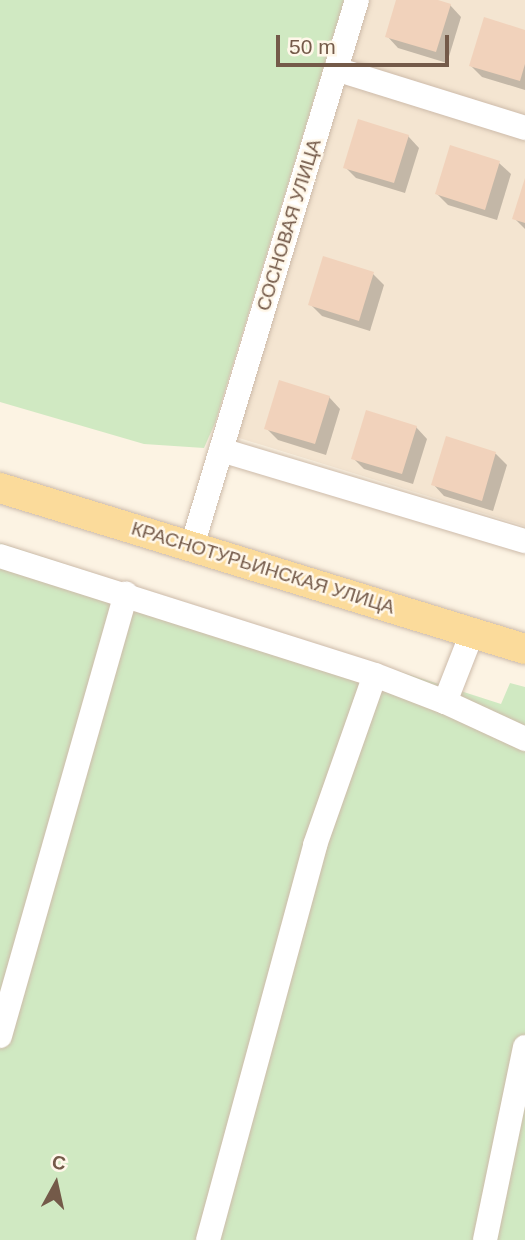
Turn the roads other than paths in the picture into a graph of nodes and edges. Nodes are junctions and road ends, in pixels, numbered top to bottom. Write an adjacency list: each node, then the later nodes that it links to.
1 (357, 0): 2 (street, СОСНОВАЯ УЛИЦА)
2 (336, 69): 3 (street); 4 (street, СОСНОВАЯ УЛИЦА)
3 (525, 128)
4 (221, 450): 6 (street); 7 (street, СОСНОВАЯ УЛИЦА)
5 (0, 488): 7 (main road, КРАСНОТУРЬИНСКАЯ УЛИЦА)
6 (525, 541)
7 (192, 546): 10 (main road, КРАСНОТУРЬИНСКАЯ УЛИЦА)
8 (0, 556): 9 (street)
9 (126, 594): 12 (street); 15 (street)
10 (472, 633): 11 (main road, КРАСНОТУРЬИНСКАЯ УЛИЦА); 13 (street)
11 (525, 649)
12 (375, 675): 13 (street); 17 (street)
13 (445, 702): 14 (street)
14 (525, 739)
15 (0, 1035)
16 (525, 1047): 18 (street)
17 (208, 1240)
18 (485, 1240)

